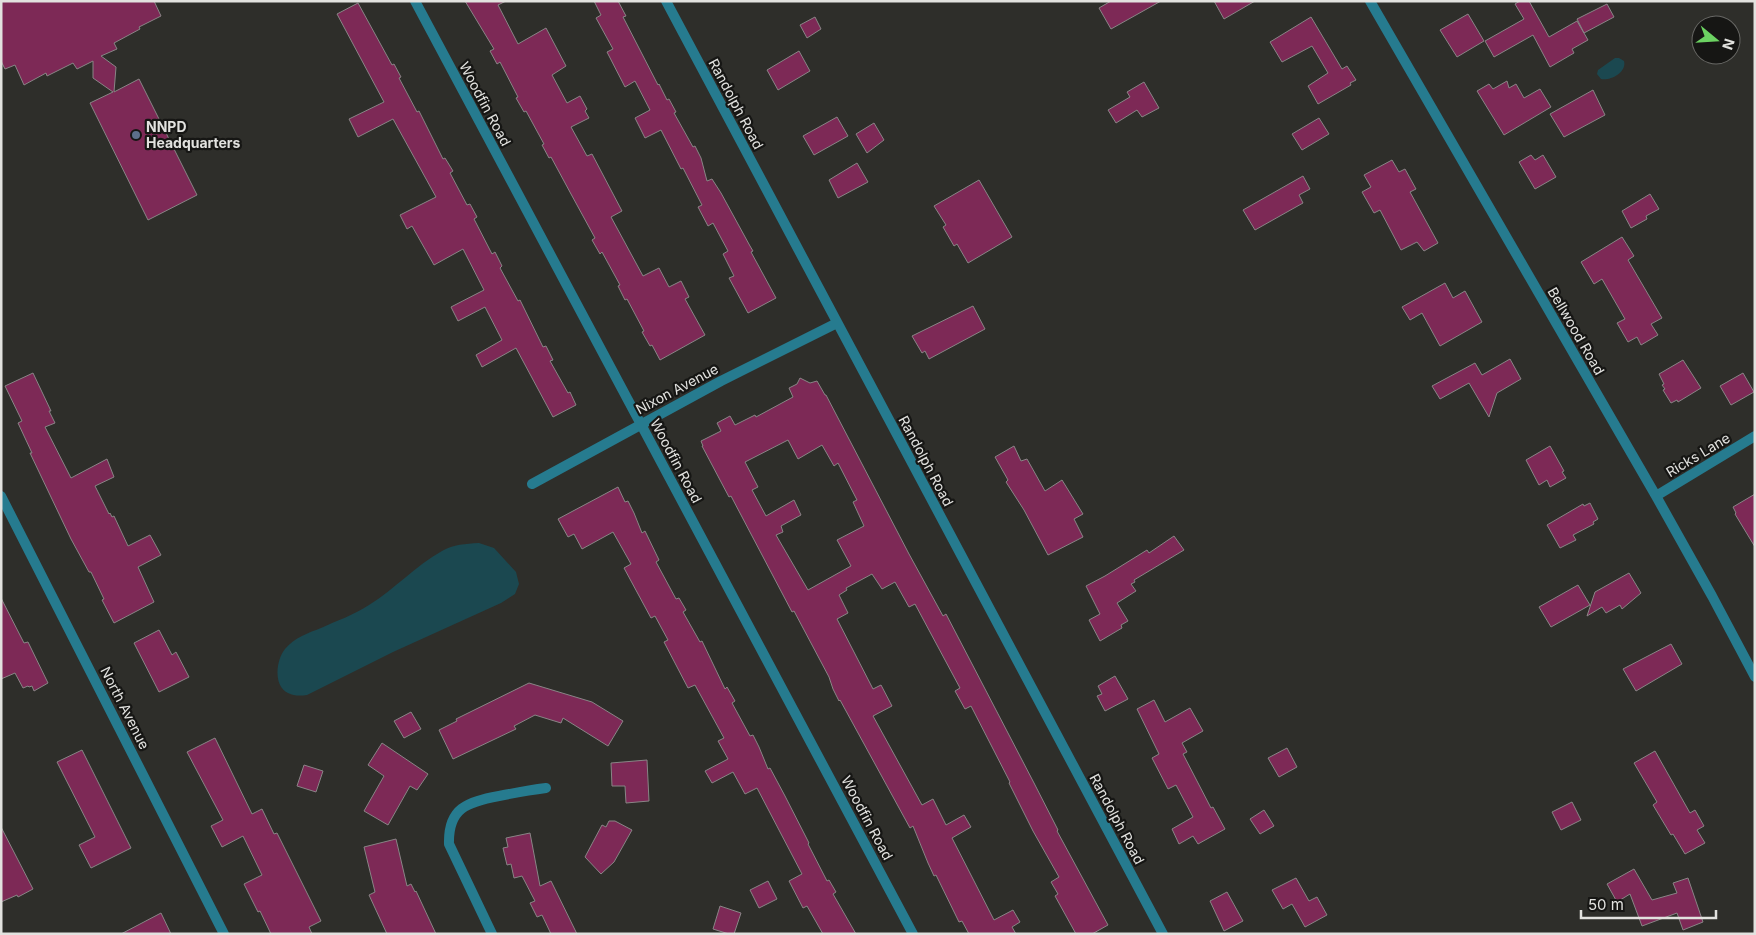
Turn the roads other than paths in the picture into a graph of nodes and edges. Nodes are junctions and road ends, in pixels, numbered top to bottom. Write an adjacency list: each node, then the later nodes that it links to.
1 (415, 1): 5 (street, Woodfin Road)
2 (666, 1): 4 (street, Randolph Road)
3 (1370, 1): 9 (street, Bellwood Road)
4 (837, 323): 5 (street, Nixon Avenue); 15 (street, Randolph Road)
5 (640, 424): 7 (street, Nixon Avenue); 14 (street, Woodfin Road)
6 (1755, 436): 9 (street, Ricks Lane)
7 (532, 484)
8 (1, 496): 12 (street, North Avenue)
9 (1656, 496): 10 (street, Bellwood Road)
10 (1755, 677)
11 (546, 788): 13 (street)
12 (224, 934)
13 (492, 934)
14 (913, 934)
15 (1163, 934)

